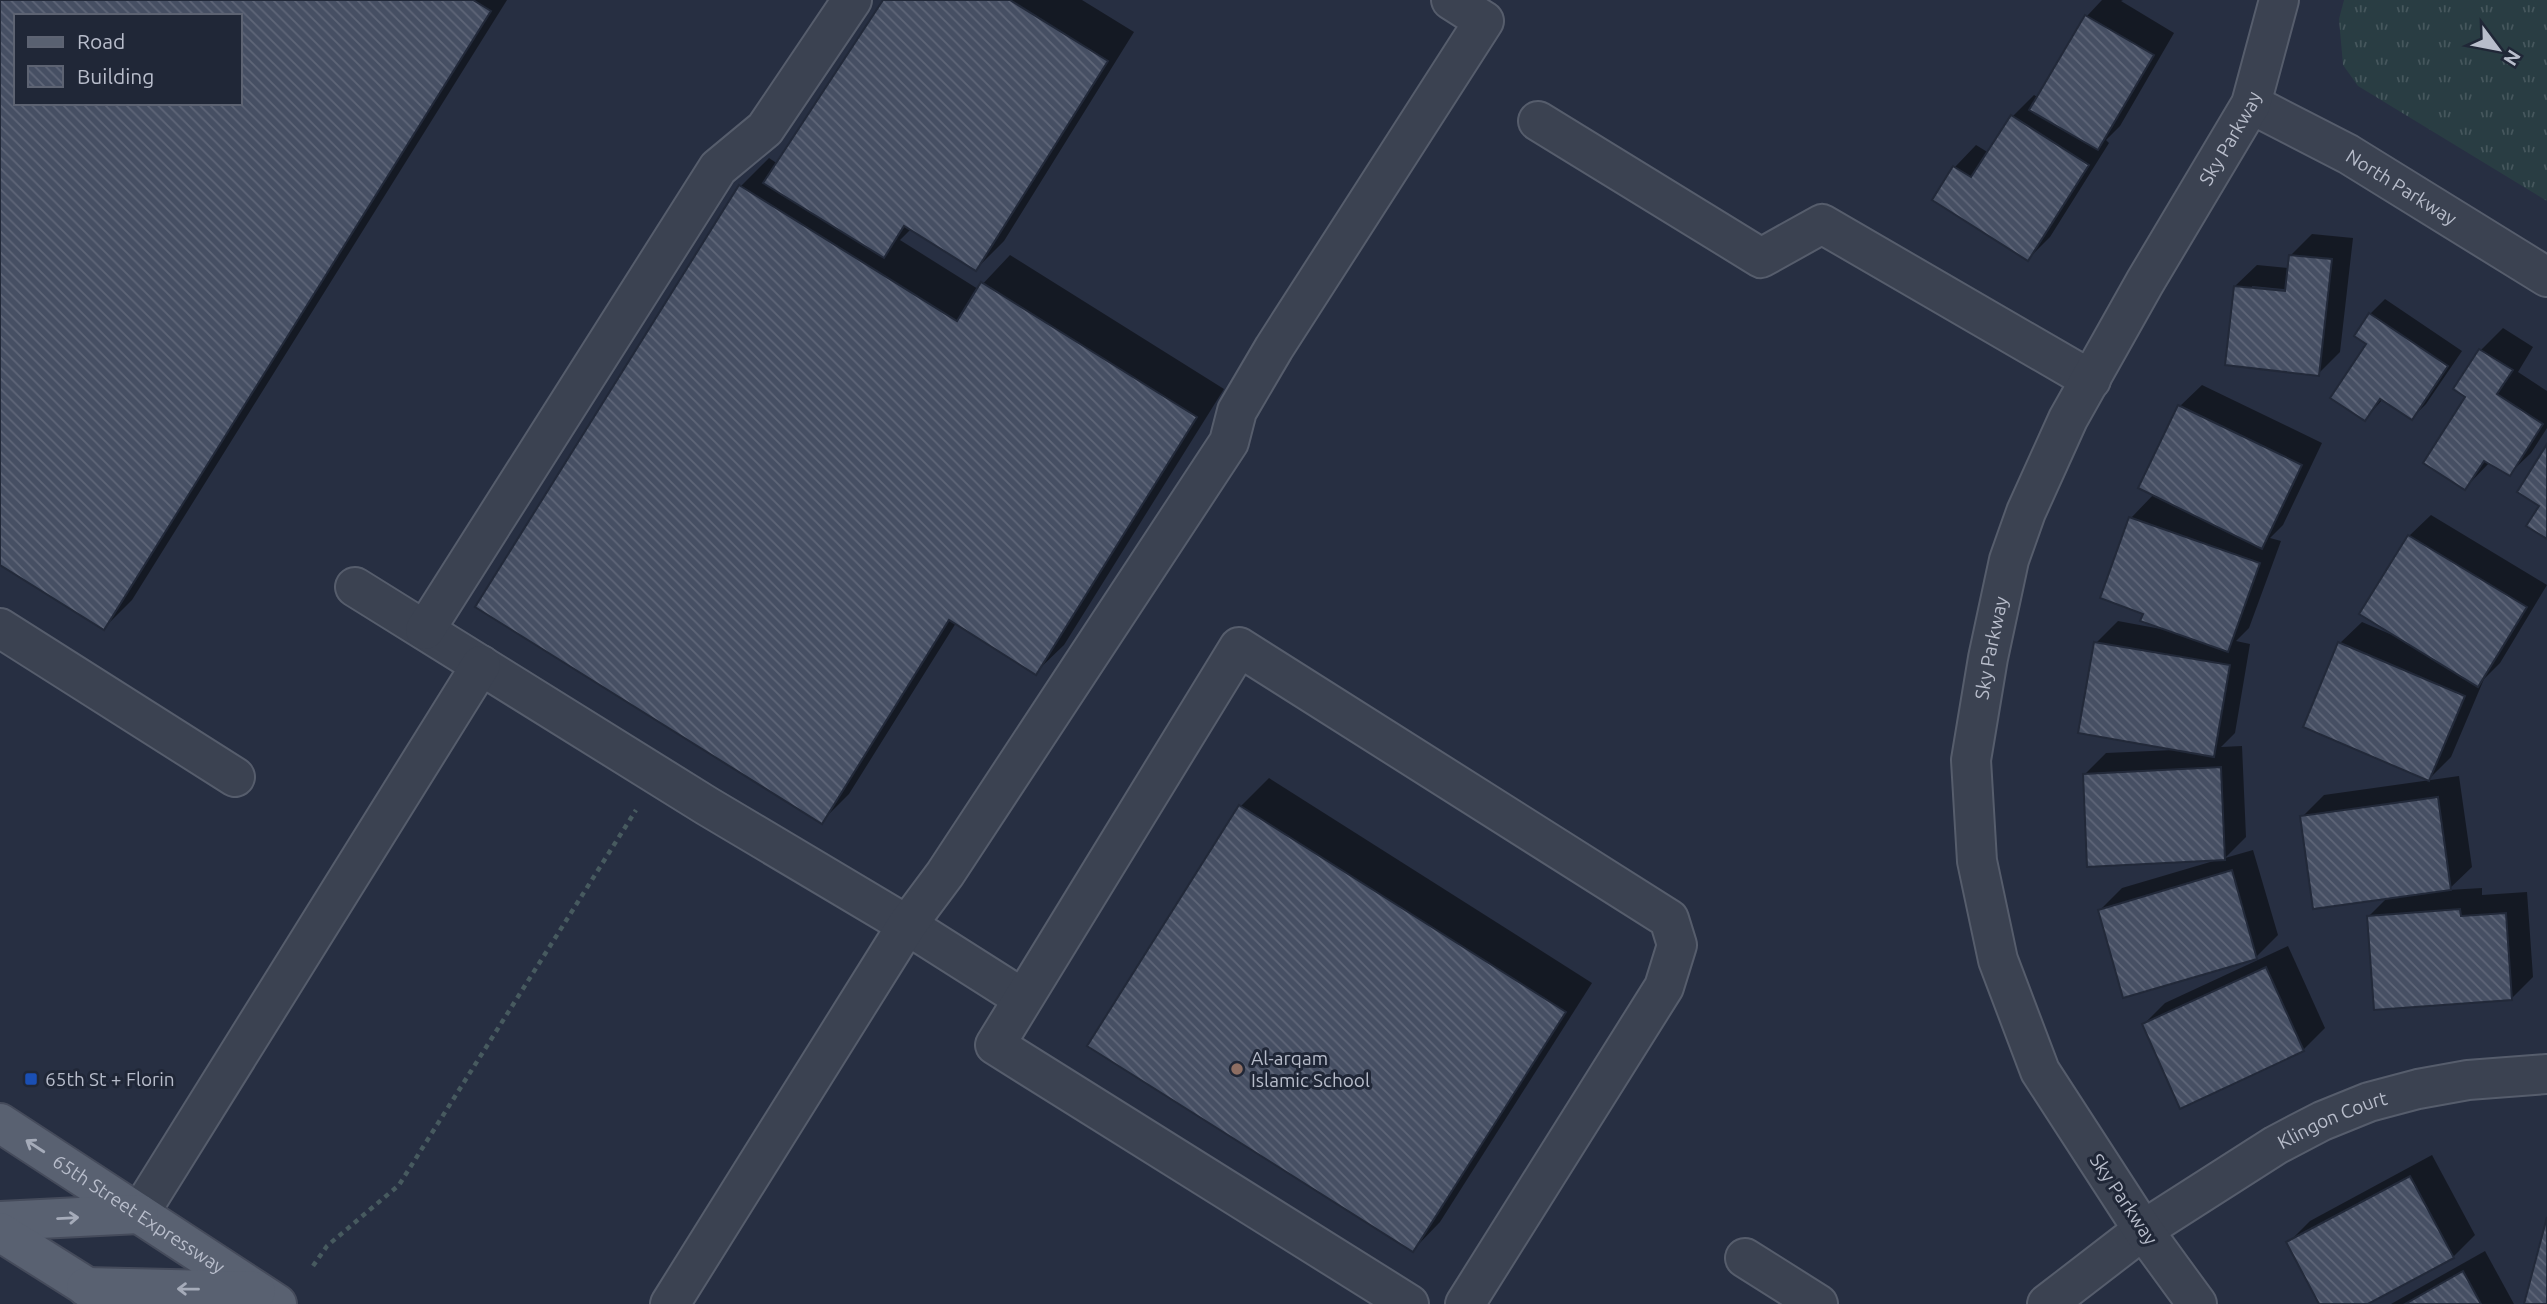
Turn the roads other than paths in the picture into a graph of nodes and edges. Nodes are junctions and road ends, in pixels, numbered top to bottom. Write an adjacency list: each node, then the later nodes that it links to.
1 (852, 0): 10 (street)
2 (1451, 0): 13 (street)
3 (2279, 0): 4 (street, Sky Parkway)
4 (2251, 104): 6 (street, North Parkway); 7 (street, Sky Parkway)
5 (1538, 121): 7 (street)
6 (2547, 277)
7 (2091, 380): 19 (street, Sky Parkway)
8 (355, 587): 10 (street)
9 (0, 628): 12 (street)
10 (425, 630): 11 (street)
11 (481, 665): 13 (street); 17 (street)
12 (235, 777)
13 (907, 925): 14 (street); 24 (street)
14 (1022, 998): 25 (street); 26 (street)
15 (2547, 1074): 19 (street, Klingon Court)
16 (0, 1124): 17 (main road, 65th Street Expressway, one-way to 16)
17 (139, 1214): 18 (main road, one-way to 17); 22 (main road, 65th Street Expressway)
18 (0, 1221)
19 (2143, 1230): 28 (street, Klingon Court); 29 (street, Sky Parkway)
20 (0, 1232): 23 (main road)
21 (1745, 1258): 27 (street)
22 (267, 1297): 23 (main road, one-way to 23)
23 (92, 1298)
24 (670, 1304)
25 (1409, 1304)
26 (1465, 1304)
27 (1818, 1304)
28 (2047, 1304)
29 (2197, 1304)

